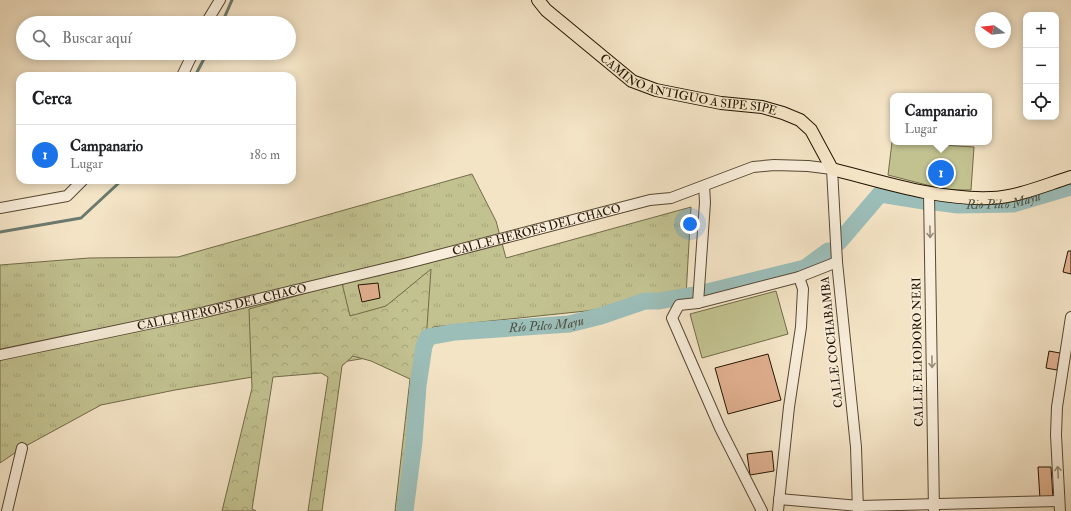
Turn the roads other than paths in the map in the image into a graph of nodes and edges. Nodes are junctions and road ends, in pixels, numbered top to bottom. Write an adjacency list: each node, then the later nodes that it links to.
1 (220, 0): 3 (street)
2 (538, 0): 6 (main road, CAMINO ANTIGUO A SIPE SIPE)
3 (210, 16)
4 (190, 60): 5 (street)
5 (184, 72)
6 (832, 169): 9 (street, CALLE HEROES DEL CHACO); 10 (main road, CALLE HEROES DEL CHACO); 12 (street, CALLE COCHABAMBA)
7 (1071, 177): 10 (main road, CALLE HEROES DEL CHACO)
8 (79, 184): 11 (street)
9 (704, 186): 14 (street); 16 (street, CALLE HEROES DEL CHACO)
10 (929, 193): 21 (street, CALLE ELIODORO NERI, one-way to 21)
11 (0, 208)
12 (837, 262): 13 (street); 20 (street, CALLE COCHABAMBA)
13 (799, 277): 14 (street); 18 (street)
14 (698, 303): 23 (street)
15 (1071, 317): 19 (street, one-way to 15)
16 (0, 355)
17 (22, 448): 22 (street)
18 (779, 499): 20 (street); 24 (street)
19 (1060, 506): 21 (street)
20 (858, 508): 21 (street)
21 (934, 508)
22 (7, 511)
23 (762, 511)
24 (778, 511)

